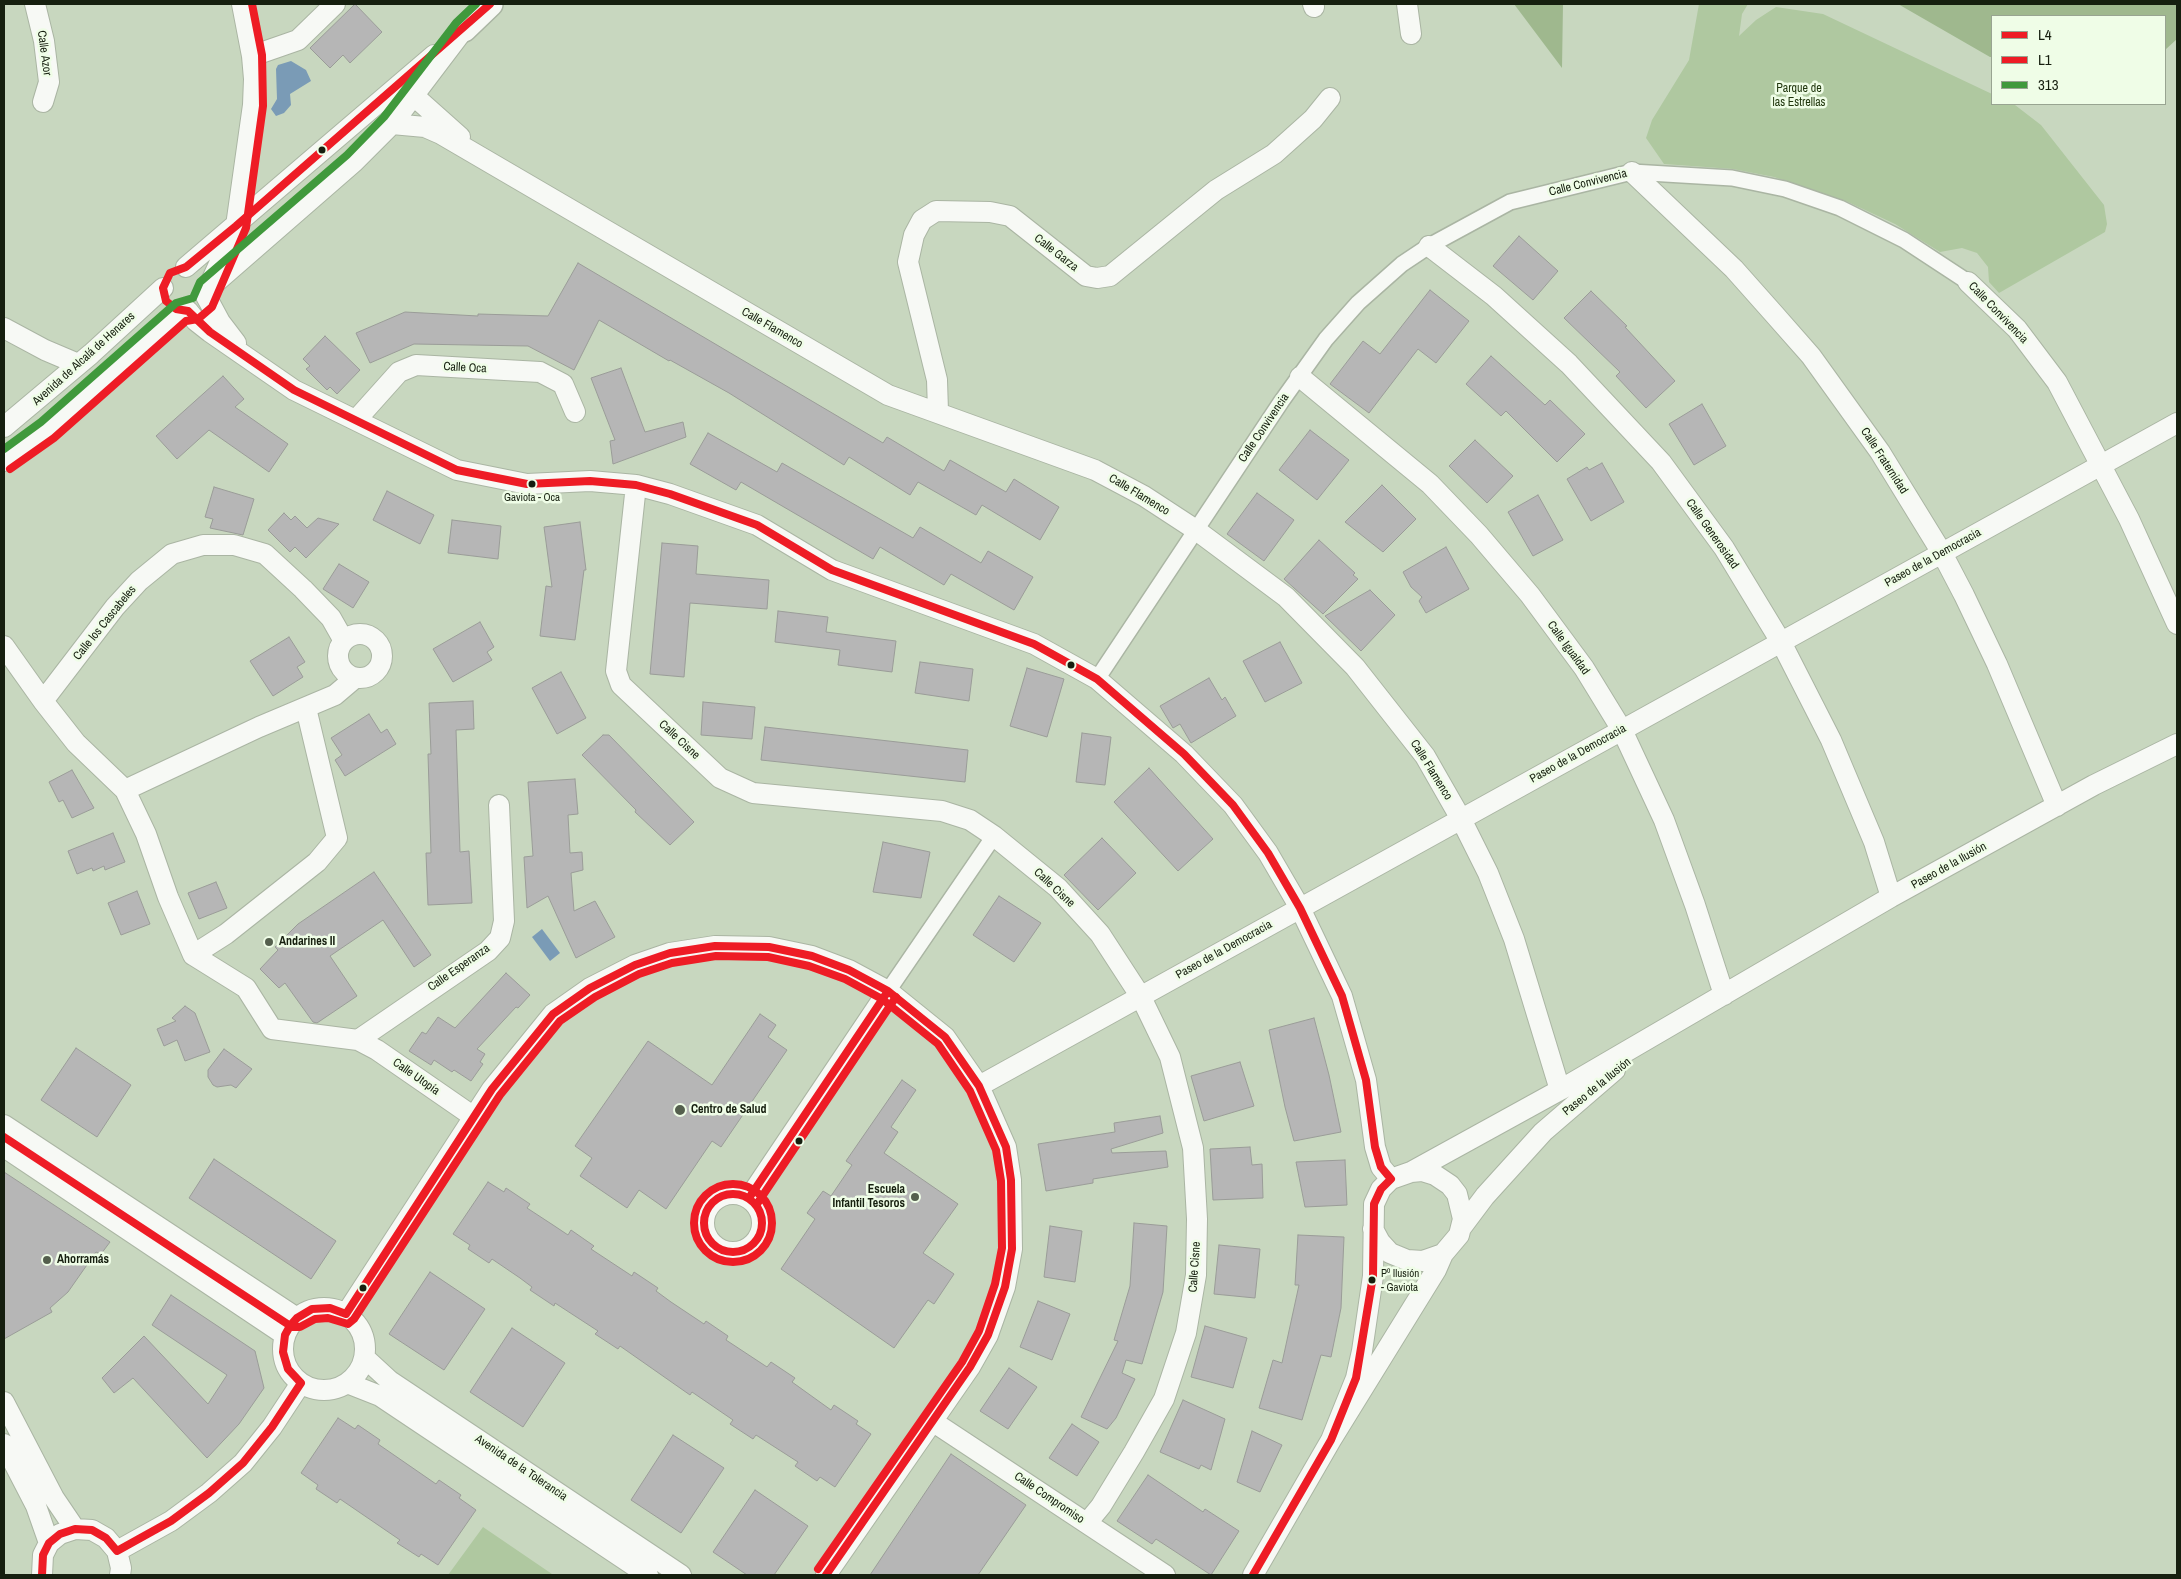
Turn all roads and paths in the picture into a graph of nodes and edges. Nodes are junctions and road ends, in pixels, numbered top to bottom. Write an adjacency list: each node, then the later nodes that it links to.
1 (35, 4): 12 (street, Calle Azor)
2 (335, 4): 8 (street)
3 (490, 4): 6 (street)
4 (1407, 4): 7 (street)
5 (247, 9): 8 (street)
6 (464, 29): 9 (street); 10 (street)
7 (1412, 34)
8 (252, 56): 16 (street)
9 (389, 94): 10 (street); 16 (street)
10 (414, 96): 13 (street); 14 (street, Calle Flamenco)
11 (1330, 98): 27 (street, Calle Garza)
12 (43, 102)
13 (392, 124): 14 (street, Calle Flamenco); 21 (street)
14 (473, 152): 27 (street, Calle Flamenco)
15 (1632, 172): 17 (street, Calle Convivencia); 19 (street, Calle Convivencia); 36 (street, Calle Fraternidad)
16 (236, 226): 18 (street); 21 (street)
17 (1429, 246): 26 (street, Calle Convivencia); 39 (street, Calle Generosidad)
18 (186, 267): 20 (street); 21 (street)
19 (1968, 282): 33 (street, Calle Convivencia)
20 (163, 288): 22 (street); 25 (street, Avenida de Alcalá de Henares)
21 (207, 293): 22 (street); 24 (street)
22 (185, 311): 24 (street); 32 (street)
23 (4, 328): 25 (street)
24 (246, 357): 29 (street)
25 (78, 364): 31 (street, Avenida de Alcalá de Henares)
26 (1300, 378): 35 (street, Calle Convivencia); 45 (street, Calle Igualdad)
27 (938, 411): 35 (street, Calle Flamenco)
28 (575, 412): 29 (street, Calle Oca)
29 (356, 420): 34 (street)
30 (2177, 423): 33 (street, Paseo de la Democracia)
31 (4, 426)
32 (4, 461)
33 (2101, 465): 36 (street, Paseo de la Democracia); 37 (street, Calle Convivencia)
34 (636, 485): 42 (street); 51 (street, Calle Cisne)
35 (1196, 530): 42 (street, Calle Convivencia); 50 (street, Calle Flamenco)
36 (1942, 553): 39 (street, Paseo de la Democracia); 49 (street, Calle Fraternidad)
37 (2177, 624)
38 (344, 640): 41 (street); 41 (street); 43 (street, Calle los Cascabeles)
39 (1781, 642): 45 (street, Paseo de la Democracia); 52 (street, Calle Generosidad)
40 (4, 647): 43 (street)
41 (355, 678): 44 (street)
42 (1097, 679): 53 (street)
43 (43, 701): 47 (street)
44 (306, 708): 47 (street); 54 (street)
45 (1622, 730): 50 (street, Paseo de la Democracia); 56 (street, Calle Igualdad)
46 (2177, 744): 49 (street, Paseo de la Ilusión)
47 (125, 790): 54 (street)
48 (500, 804): 58 (street, Calle Esperanza)
49 (2057, 806): 52 (street, Paseo de la Ilusión)
50 (1461, 819): 53 (street, Paseo de la Democracia); 60 (street, Calle Flamenco)
51 (994, 836): 55 (street); 57 (street, Calle Cisne)
52 (1891, 897): 56 (street, Paseo de la Ilusión)
53 (1300, 908): 57 (street, Paseo de la Democracia); 65 (street)
54 (193, 955): 58 (street)
55 (888, 991): 59 (street); 61 (street); 67 (street)
56 (1724, 995): 60 (street, Paseo de la Ilusión); 66 (street, Paseo de la Ilusión)
57 (1141, 996): 59 (street, Paseo de la Democracia); 81 (street, Calle Cisne)
58 (358, 1040): 61 (street, Calle Utopía)
59 (979, 1086): 78 (street)
60 (1560, 1090): 64 (street, Paseo de la Ilusión); 66 (street, Paseo de la Ilusión)
61 (474, 1117): 71 (street)
62 (4, 1125): 72 (street)
63 (4, 1147): 73 (street)
64 (1411, 1172): 65 (street, Paseo de la Ilusión); 68 (street, Paseo de la Ilusión)
65 (1391, 1179): 69 (street, Paseo de la Ilusión)
66 (1485, 1196): 68 (street, Paseo de la Ilusión)
67 (749, 1198)
68 (1461, 1228): 70 (street, Paseo de la Ilusión)
69 (1373, 1229): 70 (street); 79 (street, Paseo de la Ilusión)
70 (1443, 1254): 79 (street, Paseo de la Ilusión)
71 (346, 1314): 72 (street); 74 (street)
72 (297, 1318): 73 (street)
73 (285, 1335): 75 (street)
74 (365, 1358): 76 (street); 88 (street, Avenida de la Tolerancia)
75 (301, 1383): 76 (street); 84 (street)
76 (347, 1383): 87 (street, Avenida de la Tolerancia)
77 (4, 1402): 82 (street)
78 (932, 1421): 81 (street, Calle Compromiso); 89 (street)
79 (1331, 1440): 91 (street, Paseo de la Ilusión)
80 (4, 1444): 83 (street)
81 (1087, 1523): 90 (street, Calle Compromiso)
82 (75, 1529): 83 (street); 84 (street)
83 (49, 1543): 85 (street)
84 (117, 1551): 86 (street)
85 (42, 1575)
86 (120, 1575)
87 (648, 1575)
88 (681, 1575)
89 (826, 1575)
90 (1165, 1575)
91 (1253, 1575)

